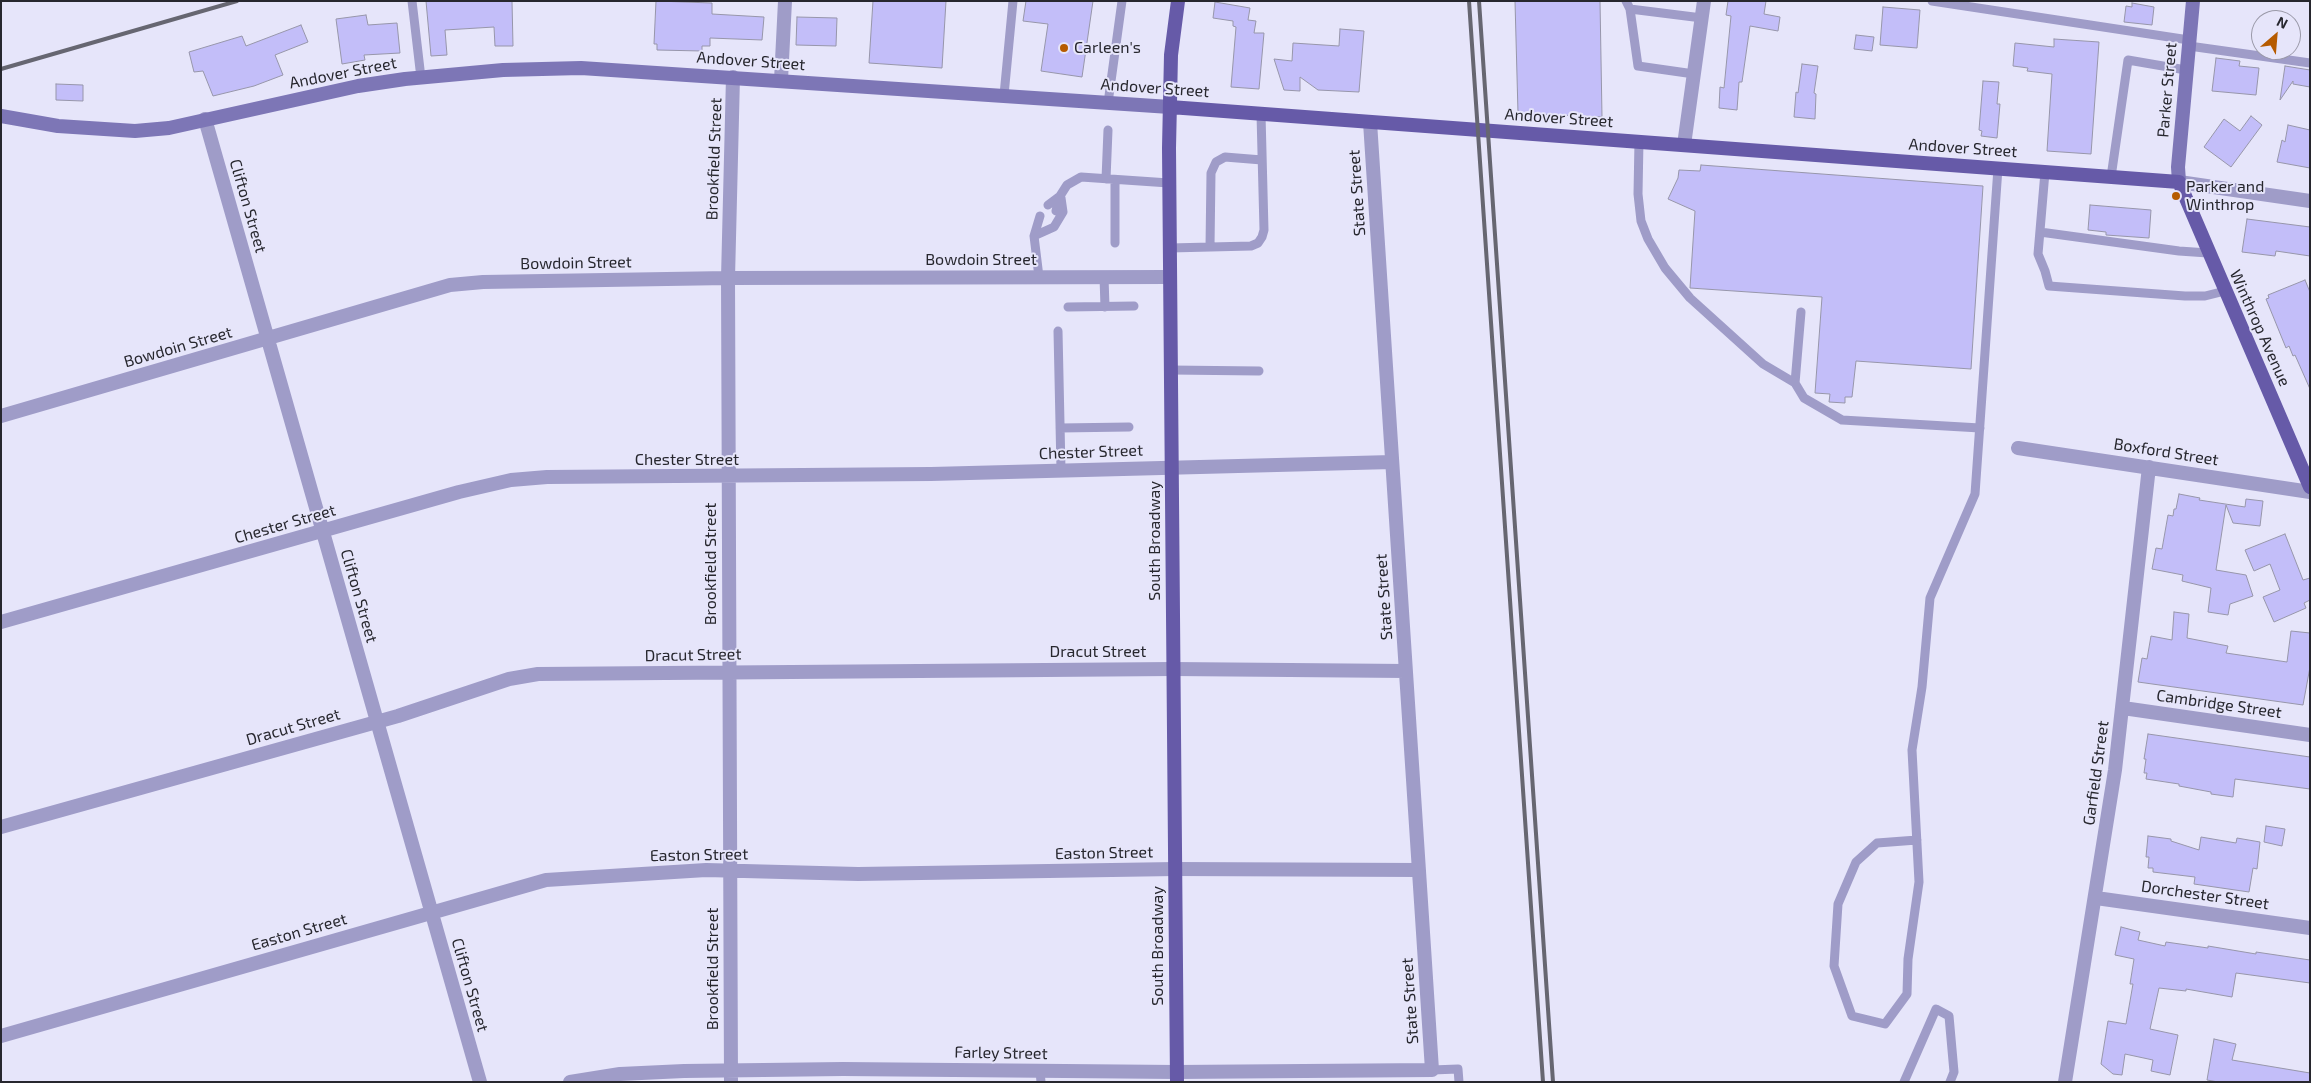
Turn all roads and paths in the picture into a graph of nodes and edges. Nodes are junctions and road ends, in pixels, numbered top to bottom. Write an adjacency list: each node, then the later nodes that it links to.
1 (412, 1): 16 (lane)
2 (785, 1): 17 (street)
3 (1013, 1): 18 (lane)
4 (1122, 1): 19 (lane)
5 (1178, 1): 20 (main road, South Broadway)
6 (1704, 1): 10 (street)
7 (1932, 1): 11 (lane)
8 (2193, 1): 11 (main road, Parker Street)
9 (1628, 5): 10 (lane); 14 (lane)
10 (1702, 18): 14 (street)
11 (2189, 43): 12 (lane); 13 (main road, Parker Street)
12 (2310, 63)
13 (2186, 70): 31 (lane); 33 (main road, Parker Street)
14 (1694, 74): 27 (street)
15 (734, 77): 16 (main road, Andover Street); 17 (main road, Andover Street); 50 (street, Brookfield Street)
16 (422, 78): 23 (main road, Andover Street)
17 (781, 80): 18 (main road, Andover Street)
18 (1004, 95): 19 (main road, Andover Street)
19 (1108, 103): 20 (main road, Andover Street)
20 (1170, 107): 21 (main road, Andover Street); 34 (main road, South Broadway)
21 (1261, 114): 24 (main road, Andover Street); 28 (lane)
22 (1, 116): 23 (main road, Andover Street)
23 (205, 119): 57 (street, Clifton Street)
24 (1370, 122): 26 (main road, Andover Street); 66 (street, State Street)
25 (1108, 130): 32 (lane)
26 (1639, 141): 27 (main road, Andover Street); 60 (lane)
27 (1684, 145): 29 (main road, Andover Street)
28 (1262, 160): 44 (lane); 44 (lane)
29 (1998, 168): 30 (main road, Andover Street); 64 (lane)
30 (2045, 172): 31 (main road, Andover Street); 41 (lane)
31 (2111, 177): 33 (main road, Andover Street)
32 (1110, 180): 34 (lane); 35 (lane); 43 (lane)
33 (2179, 182): 36 (street, Andover Street); 46 (main road, Winthrop Avenue)
34 (1169, 184): 45 (main road, South Broadway)
35 (1060, 196): 37 (lane); 38 (lane); 42 (lane)
36 (2310, 201)
37 (1048, 205)
38 (1056, 210)
39 (1040, 216): 42 (lane)
40 (1048, 222): 42 (lane)
41 (2040, 232): 46 (lane); 51 (lane)
42 (1034, 236): 47 (lane)
43 (1115, 243)
44 (1210, 247): 45 (lane)
45 (1170, 248): 49 (main road, South Broadway)
46 (2208, 252): 51 (main road, Winthrop Avenue)
47 (1039, 277): 48 (street, Bowdoin Street); 50 (street, Bowdoin Street)
48 (1104, 277): 49 (street, Bowdoin Street); 53 (lane)
49 (1170, 277): 58 (main road, South Broadway)
50 (728, 278): 57 (street, Bowdoin Street); 70 (street, Brookfield Street)
51 (2225, 291): 71 (main road, Winthrop Avenue)
52 (1134, 306): 53 (lane)
53 (1105, 307): 54 (lane)
54 (1068, 308)
55 (1801, 312): 60 (lane)
56 (1058, 331): 63 (lane)
57 (268, 339): 61 (street, Bowdoin Street); 73 (street, Clifton Street)
58 (1171, 370): 59 (lane); 68 (main road, South Broadway)
59 (1259, 371)
60 (1795, 383): 64 (lane)
61 (1, 416)
62 (1129, 427): 63 (lane)
63 (1060, 428): 69 (lane)
64 (1980, 428): 82 (lane)
65 (2018, 448): 67 (street, Boxford Street)
66 (1392, 462): 68 (street, Chester Street); 76 (street, State Street)
67 (2149, 467): 72 (street, Boxford Street); 78 (street, Garfield Street)
68 (1172, 468): 69 (street, Chester Street); 75 (main road, South Broadway)
69 (1061, 470): 70 (street, Chester Street)
70 (728, 477): 73 (street, Chester Street); 77 (street, Brookfield Street)
71 (2310, 487)
72 (2310, 492)
73 (322, 531): 74 (street, Chester Street); 79 (street, Clifton Street)
74 (1, 622)
75 (1173, 669): 76 (street, Dracut Street); 77 (street, Dracut Street); 84 (main road, South Broadway)
76 (1406, 671): 85 (street, State Street)
77 (729, 672): 79 (street, Dracut Street); 83 (street, Brookfield Street)
78 (2123, 708): 80 (street, Cambridge Street); 86 (street, Garfield Street)
79 (377, 722): 81 (street, Dracut Street); 87 (street, Clifton Street)
80 (2310, 735)
81 (1, 827)
82 (1917, 840): 82 (lane)
83 (730, 870): 84 (street, Easton Street); 87 (street, Easton Street); 91 (street, Brookfield Street)
84 (1175, 870): 85 (street, Easton Street); 94 (main road, South Broadway)
85 (1419, 870): 90 (street, State Street)
86 (2096, 898): 88 (street, Dorchester Street); 100 (street, Garfield Street)
87 (431, 913): 89 (street, Easton Street); 95 (street, Clifton Street)
88 (2310, 928)
89 (1, 1036)
90 (1432, 1070): 94 (street, Farley Street); 97 (lane)
91 (731, 1076): 92 (street, Farley Street); 96 (street, Farley Street)
92 (1040, 1076): 93 (street, Farley Street)
93 (1101, 1076): 94 (street, Farley Street)
94 (1176, 1077)
95 (480, 1082)
96 (570, 1082)
97 (1459, 1082)
98 (1904, 1082): 99 (lane)
99 (1950, 1082)
100 (2065, 1082)

